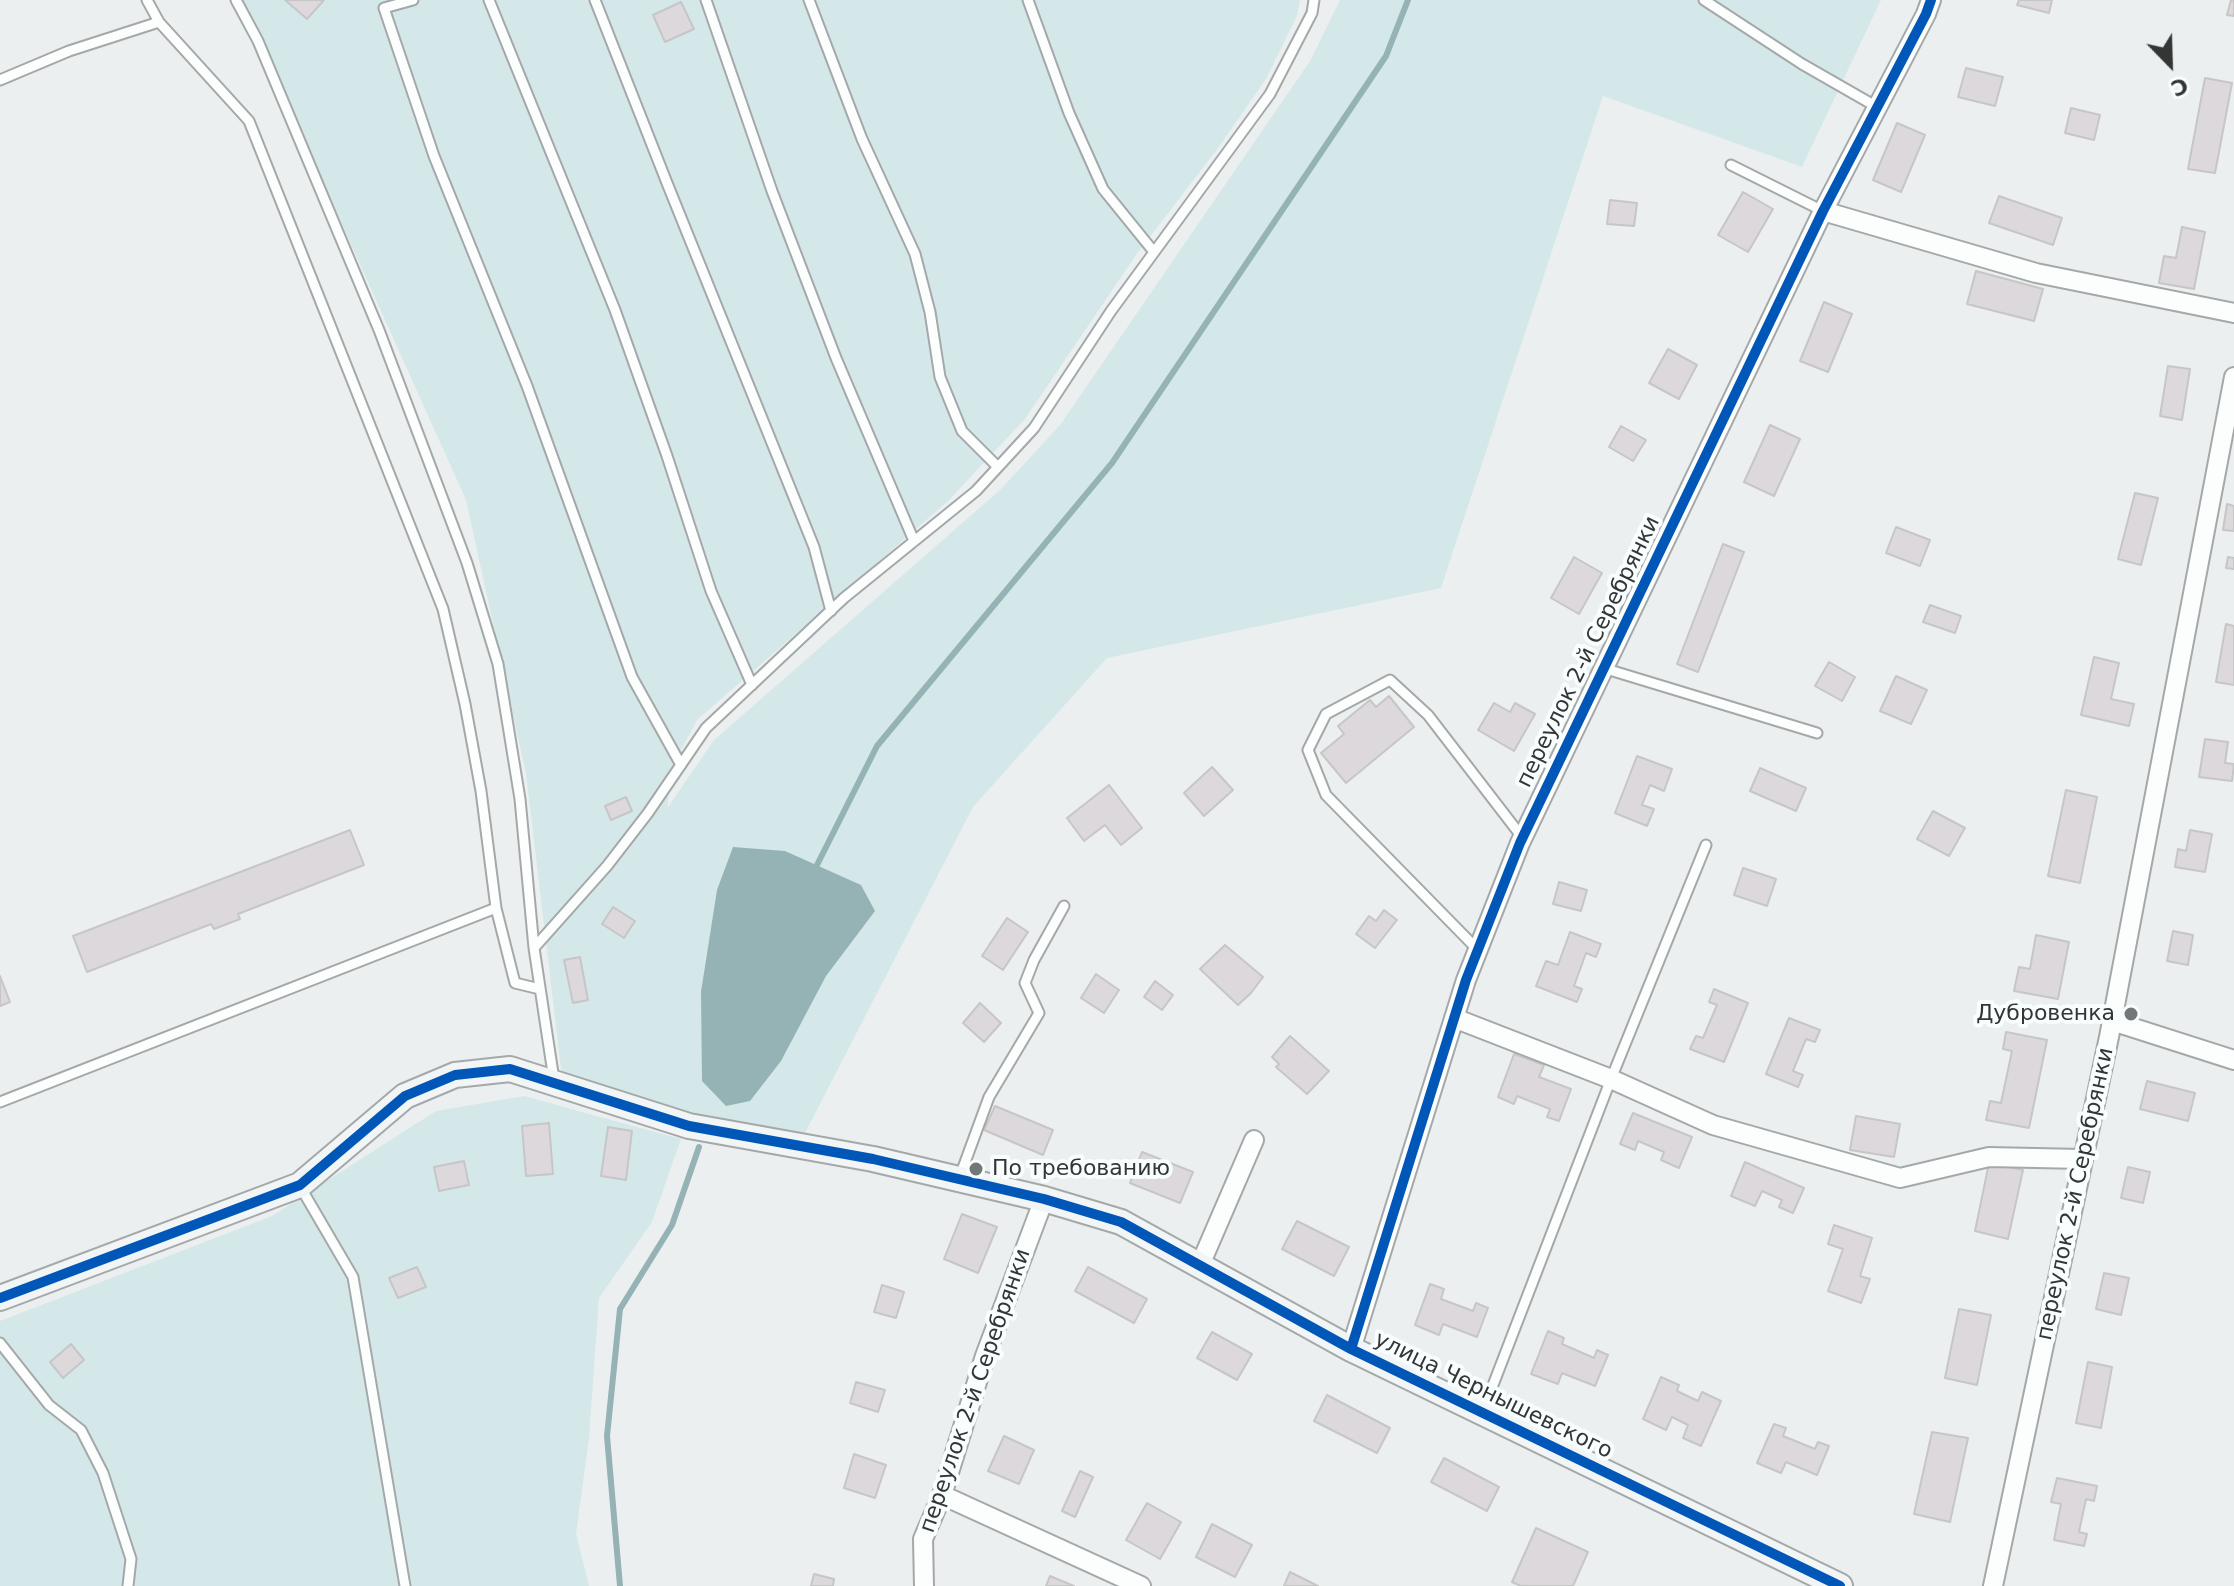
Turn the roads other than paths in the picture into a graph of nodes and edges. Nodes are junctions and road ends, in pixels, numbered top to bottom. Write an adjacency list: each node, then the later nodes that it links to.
1 (147, 0): 12 (lane)
2 (236, 0): 31 (lane)
3 (413, 0): 26 (lane)
4 (489, 0): 24 (lane)
5 (595, 0): 22 (lane)
6 (706, 0): 21 (lane)
7 (809, 0): 20 (lane)
8 (1028, 0): 17 (lane)
9 (1314, 0): 17 (lane)
10 (1704, 0): 14 (lane)
11 (1931, 0): 14 (street, переулок 2-й Серебрянки)
12 (159, 22): 13 (lane); 30 (lane)
13 (0, 80)
14 (1877, 107): 16 (street, переулок 2-й Серебрянки)
15 (1731, 165): 16 (lane)
16 (1823, 211): 18 (street); 23 (street, переулок 2-й Серебрянки)
17 (1154, 252): 20 (lane)
18 (2234, 313)
19 (2234, 377): 35 (street, переулок 2-й Серебрянки)
20 (998, 467): 21 (lane)
21 (914, 541): 22 (lane)
22 (831, 611): 24 (lane)
23 (1603, 668): 25 (lane); 27 (street, переулок 2-й Серебрянки)
24 (752, 685): 26 (lane)
25 (1817, 733)
26 (681, 765): 31 (lane)
27 (1522, 837): 32 (street, переулок 2-й Серебрянки); 32 (lane)
28 (1706, 845): 37 (lane)
29 (1064, 906): 42 (lane)
30 (496, 908): 33 (lane); 39 (lane)
31 (534, 948): 33 (lane)
32 (1478, 950): 34 (street, переулок 2-й Серебрянки)
33 (540, 989): 38 (lane)
34 (1454, 1018): 37 (street); 48 (street, переулок 2-й Серебрянки)
35 (2112, 1021): 36 (street); 41 (street, переулок 2-й Серебрянки)
36 (2234, 1060)
37 (1611, 1079): 41 (street); 49 (lane)
38 (555, 1084): 42 (street, улица Чернышевского); 43 (street, улица Чернышевского)
39 (0, 1102)
40 (1254, 1140): 45 (street)
41 (2082, 1159): 56 (street, переулок 2-й Серебрянки)
42 (959, 1179): 44 (street, улица Чернышевского)
43 (300, 1185): 46 (street, улица Чернышевского); 52 (lane)
44 (1044, 1199): 45 (street, улица Чернышевского); 50 (street, переулок 2-й Серебрянки)
45 (1200, 1265): 48 (street, улица Чернышевского)
46 (0, 1298)
47 (0, 1343): 51 (lane)
48 (1351, 1349): 49 (street, улица Чернышевского)
49 (1482, 1413): 55 (street, улица Чернышевского)
50 (942, 1495): 53 (street, переулок 2-й Серебрянки); 54 (street)
51 (128, 1586)
52 (405, 1586)
53 (924, 1586)
54 (1141, 1586)
55 (1840, 1586)
56 (1993, 1586)

